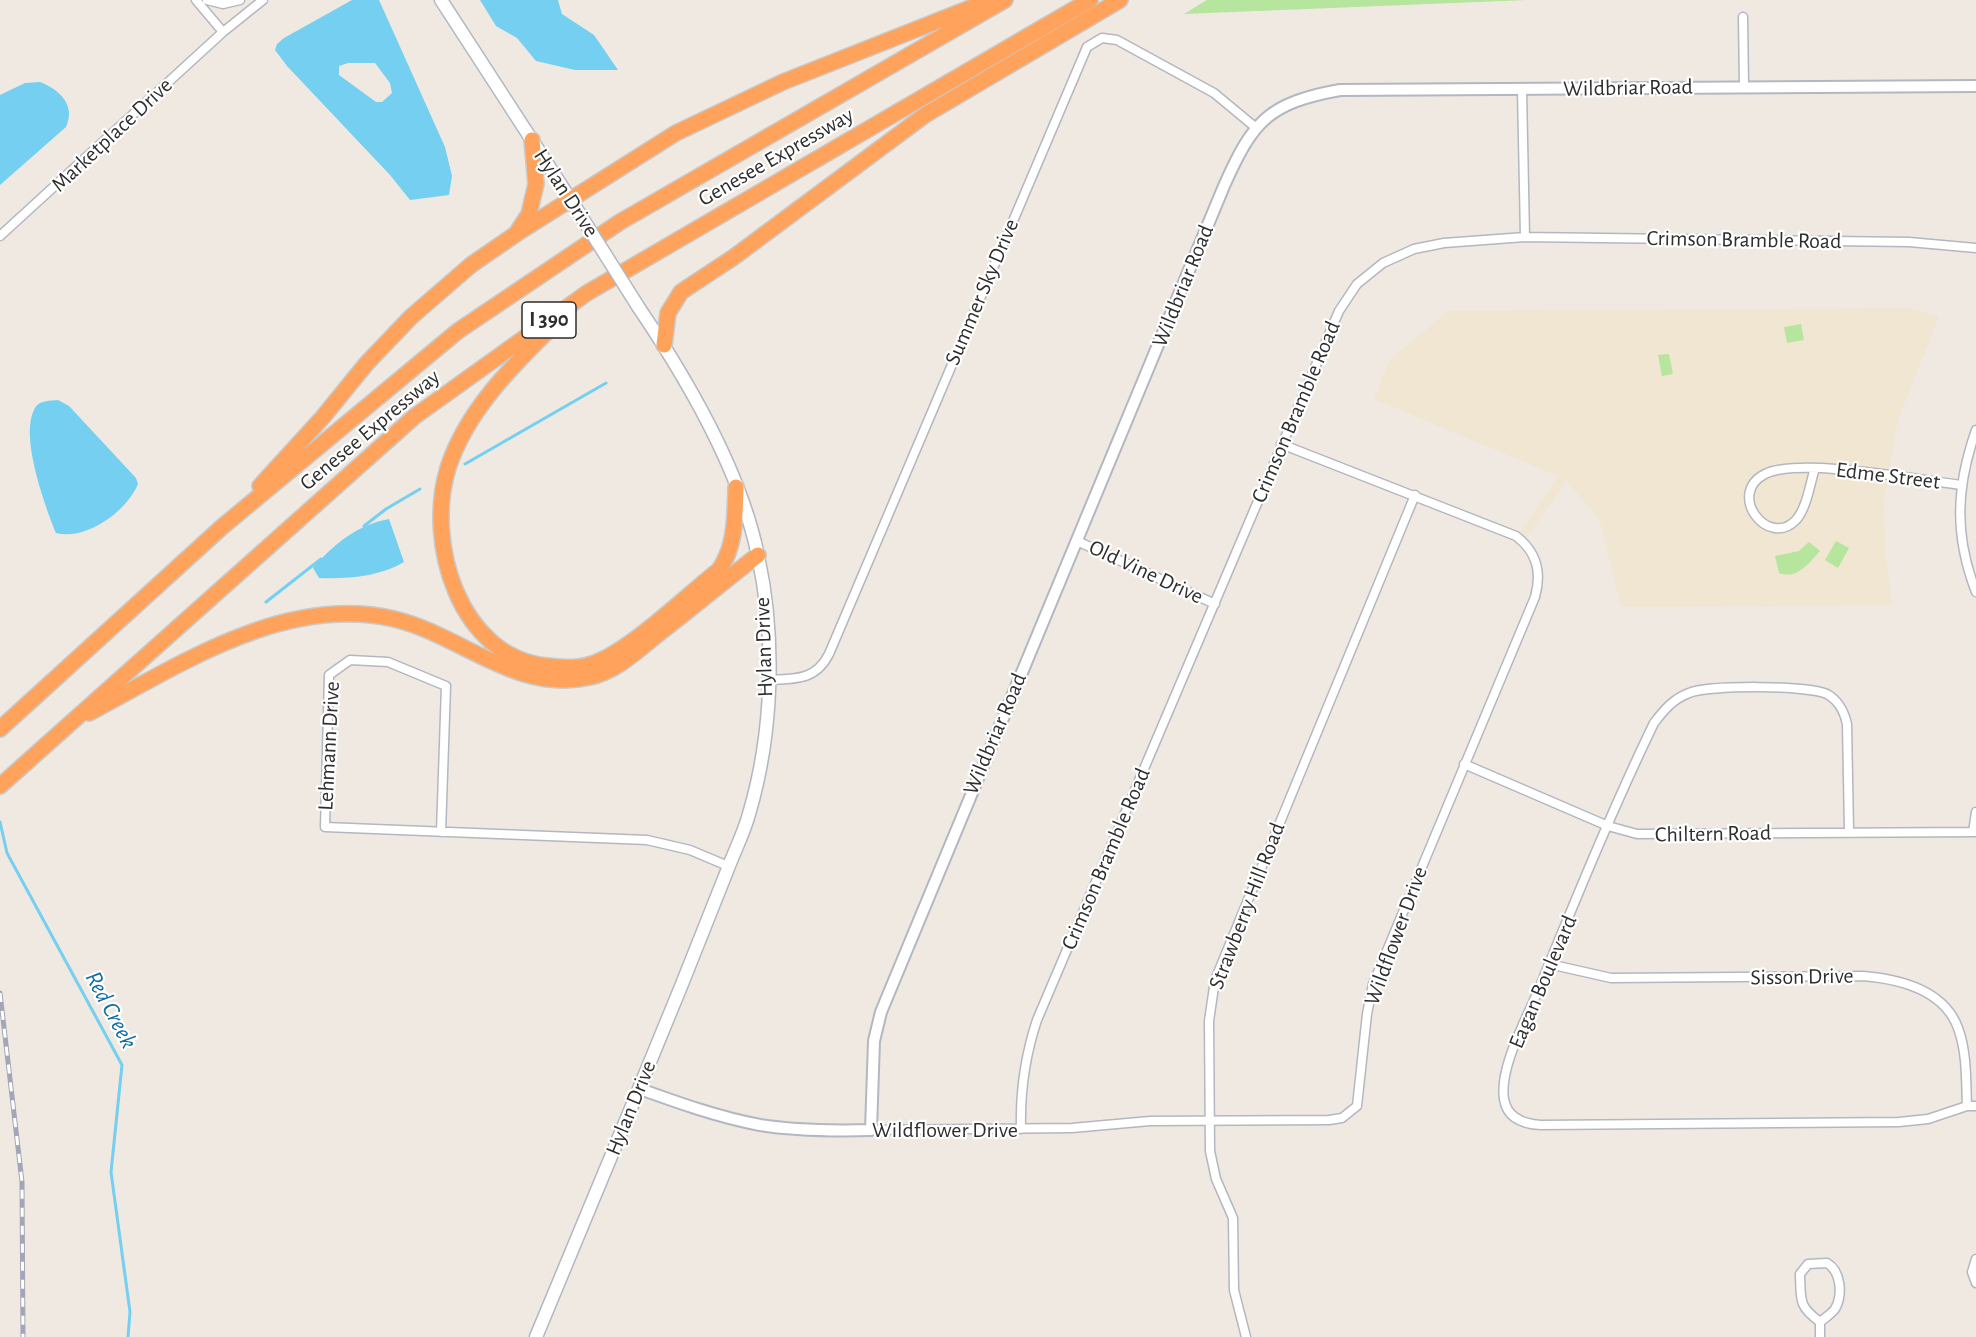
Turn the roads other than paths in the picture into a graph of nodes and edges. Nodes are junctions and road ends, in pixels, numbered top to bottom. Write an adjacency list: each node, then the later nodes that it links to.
1 (196, 0): 11 (street)
2 (207, 0): 3 (street)
3 (240, 0)
4 (263, 0): 11 (street, Marketplace Drive)
5 (441, 0): 16 (main road, Hylan Drive)
6 (990, 0): 17 (highway)
7 (1005, 0): 30 (highway, Genesee Expressway / I 390)
8 (1090, 0): 22 (highway, Genesee Expressway / I 390)
9 (1120, 0): 23 (highway)
10 (1743, 17): 12 (street)
11 (223, 32): 19 (street, Marketplace Drive)
12 (1744, 86): 13 (street, Wildbriar Road); 14 (street, Wildbriar Road)
13 (1976, 86)
14 (1522, 90): 15 (street, Wildbriar Road); 20 (street)
15 (1255, 127): 31 (street, Wildbriar Road); 35 (street, Summer Sky Drive)
16 (532, 140): 17 (main road, Hylan Drive); 18 (highway)
17 (572, 202): 18 (highway); 23 (main road, Hylan Drive, bridge)
18 (516, 234): 30 (highway)
19 (0, 236)
20 (1525, 237): 21 (street, Crimson Bramble Road); 25 (street, Crimson Bramble Road)
21 (1976, 248)
22 (587, 293): 28 (highway); 36 (highway, Genesee Expressway / I 390)
23 (664, 345): 28 (main road, Hylan Drive)
24 (1976, 430): 27 (street)
25 (1281, 444): 29 (street, Wildflower Drive); 34 (street, Crimson Bramble Road)
26 (1815, 468): 26 (street, Edme Street); 27 (street, Edme Street)
27 (1961, 485): 33 (street)
28 (736, 488): 32 (main road, Hylan Drive)
29 (1415, 495): 38 (street, Wildflower Drive); 49 (street, Strawberry Hill Road)
30 (222, 527): 37 (highway, Genesee Expressway / I 390)
31 (1077, 541): 34 (street, Old Vine Drive); 51 (street, Wildbriar Road)
32 (758, 555): 35 (main road, Hylan Drive); 36 (highway)
33 (1976, 592)
34 (1215, 604): 50 (street, Crimson Bramble Road)
35 (769, 680): 45 (main road, Hylan Drive)
36 (68, 724): 39 (highway, Genesee Expressway / I 390)
37 (0, 729)
38 (1464, 764): 41 (street, Chiltern Road); 49 (street, Wildflower Drive)
39 (0, 786)
40 (1976, 812): 44 (street)
41 (1608, 826): 42 (street, Chiltern Road); 42 (street, Eagan Boulevard); 46 (street, Eagan Boulevard)
42 (1849, 831): 44 (street, Chiltern Road)
43 (441, 832): 43 (street, Lehmann Drive); 45 (street, Lehmann Drive)
44 (1975, 832)
45 (728, 866): 47 (main road, Hylan Drive)
46 (1549, 964): 48 (street, Sisson Drive); 48 (street, Eagan Boulevard)
47 (640, 1089): 51 (street, Wildflower Drive); 55 (main road, Hylan Drive)
48 (1972, 1106)
49 (1208, 1120): 50 (street, Wildflower Drive); 56 (street, Strawberry Hill Road)
50 (1021, 1129): 51 (street, Wildflower Drive)
51 (871, 1130)
52 (1976, 1259): 53 (street)
53 (1976, 1283)
54 (1820, 1322): 54 (street); 57 (street)
55 (536, 1337)
56 (1246, 1337)
57 (1820, 1337)

